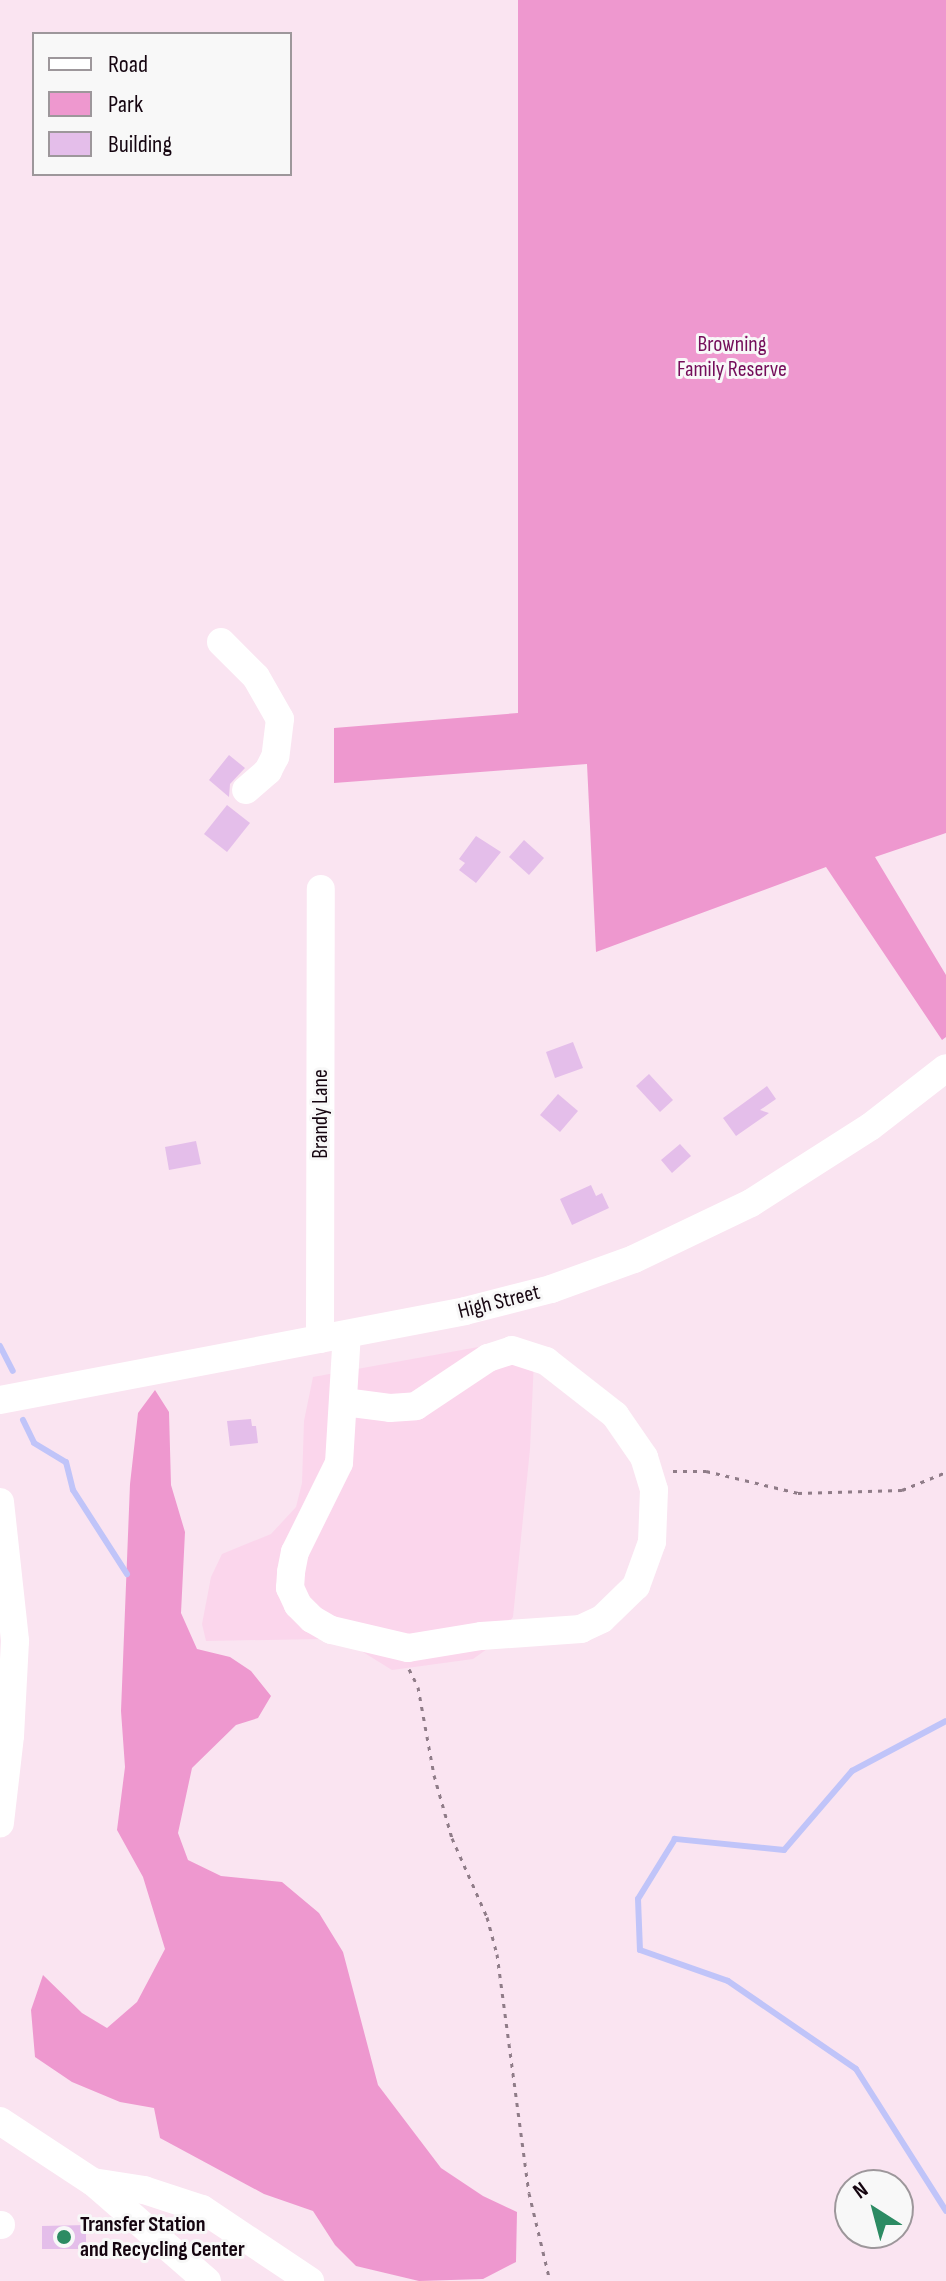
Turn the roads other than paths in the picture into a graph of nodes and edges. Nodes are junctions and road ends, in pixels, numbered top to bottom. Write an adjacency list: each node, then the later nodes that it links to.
1 (221, 642): 2 (street)
2 (246, 790)
3 (321, 889): 5 (street, Brandy Lane)
4 (946, 1068): 5 (street, High Street)
5 (333, 1336): 6 (street, High Street); 7 (street, Brandy Lane)
6 (0, 1400)
7 (344, 1402): 7 (street, Brandy Lane)
8 (0, 1502): 9 (street)
9 (0, 1823)
10 (0, 2121): 11 (street)
11 (93, 2182): 12 (street); 13 (street)
12 (207, 2281)
13 (310, 2281)

